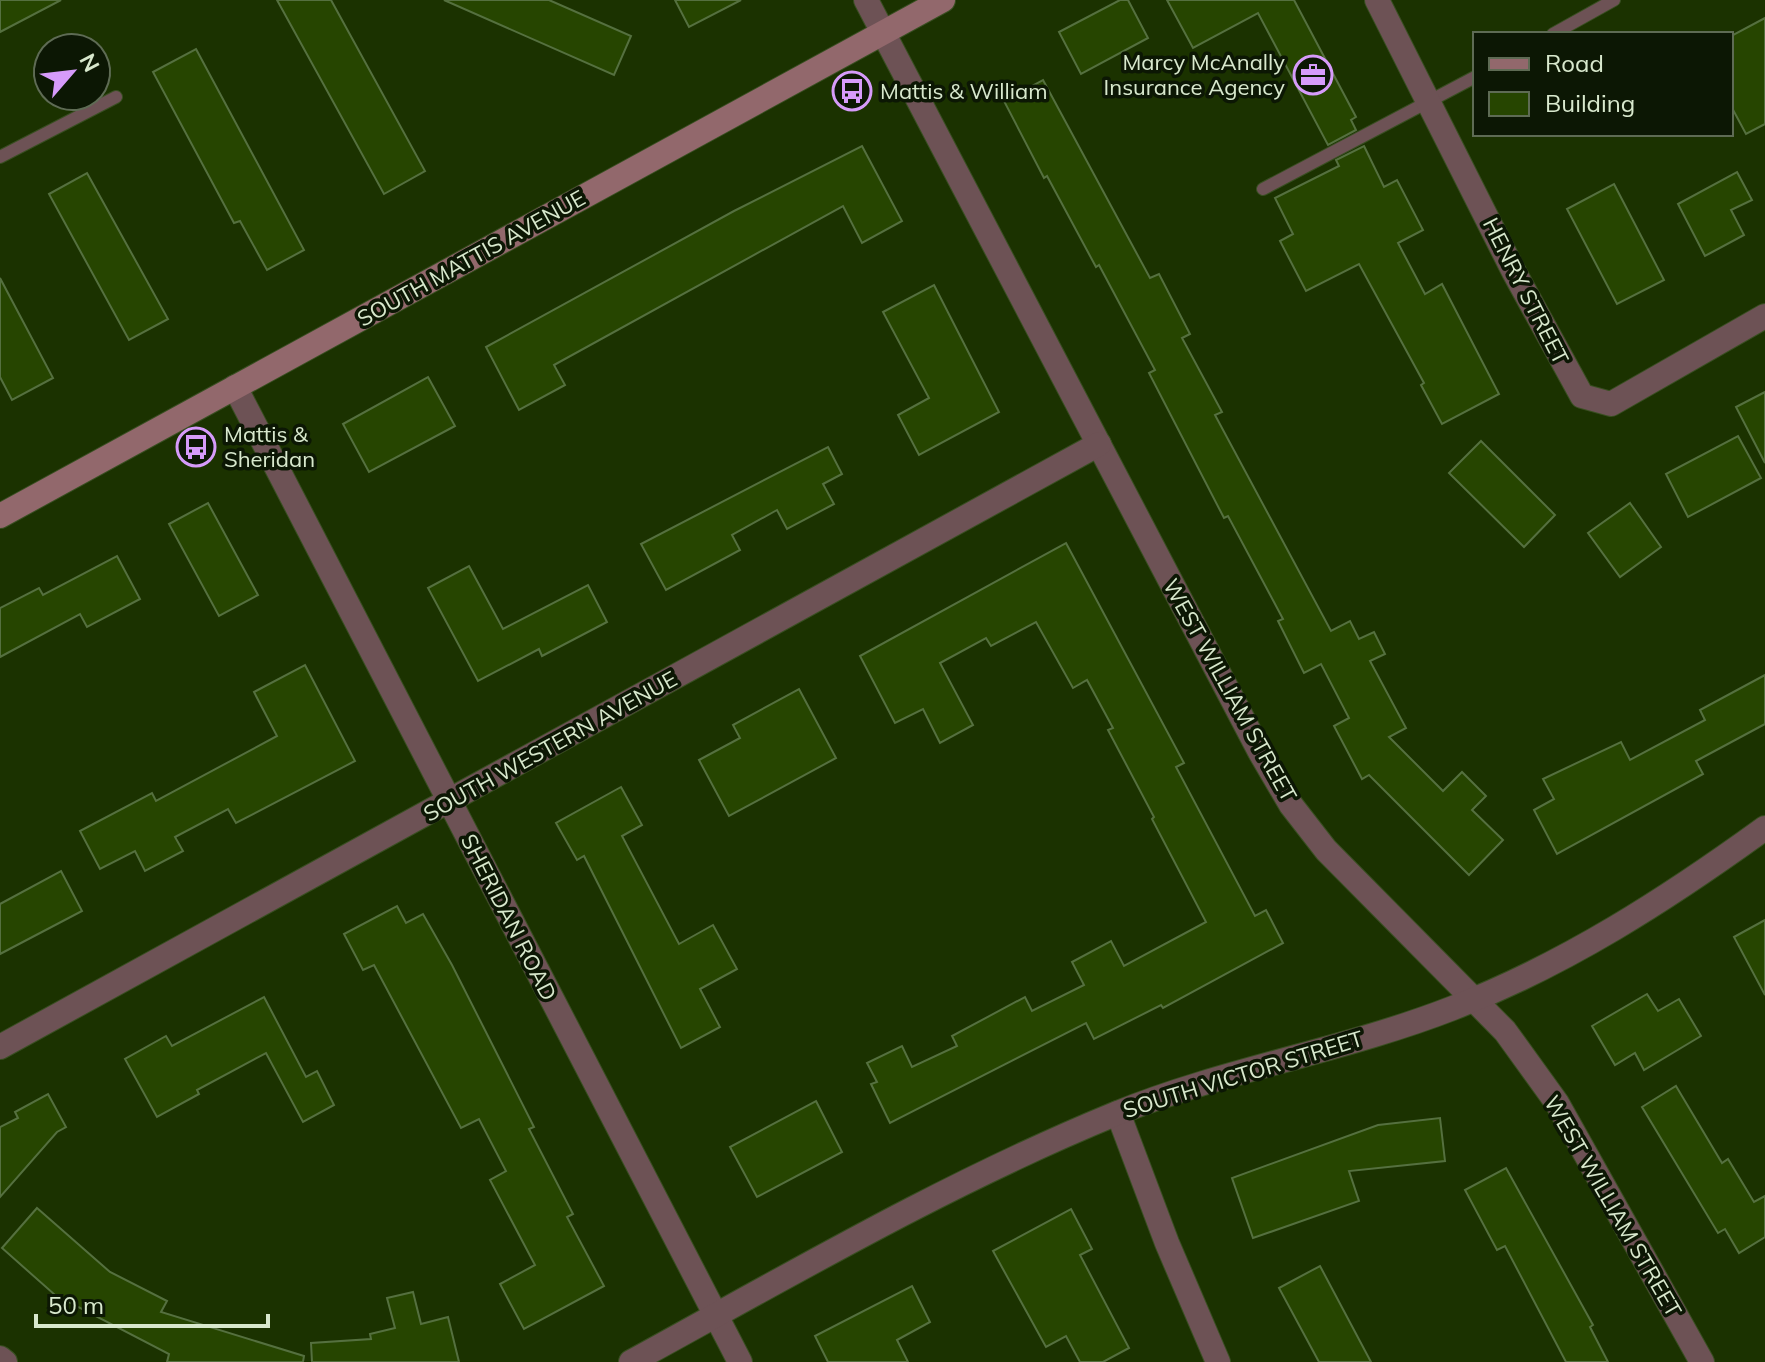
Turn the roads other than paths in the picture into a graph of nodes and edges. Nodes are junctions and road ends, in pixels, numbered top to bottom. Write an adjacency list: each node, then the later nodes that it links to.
1 (866, 0): 6 (street, WEST WILLIAM STREET)
2 (943, 0): 6 (main road, SOUTH MATTIS AVENUE)
3 (1377, 0): 9 (street, HENRY STREET)
4 (1614, 0): 5 (lane)
5 (1557, 32)
6 (882, 33): 13 (main road, SOUTH MATTIS AVENUE); 14 (street, WEST WILLIAM STREET)
7 (1473, 78): 9 (lane)
8 (116, 97): 10 (lane)
9 (1431, 102): 11 (lane); 12 (street, HENRY STREET)
10 (0, 157)
11 (1263, 189)
12 (1765, 316)
13 (235, 387): 15 (main road, SOUTH MATTIS AVENUE); 16 (street, SHERIDAN ROAD)
14 (1099, 444): 16 (street, SOUTH WESTERN AVENUE); 18 (street, WEST WILLIAM STREET)
15 (0, 516)
16 (449, 801): 19 (street, SOUTH WESTERN AVENUE); 21 (street, SHERIDAN ROAD)
17 (1765, 828): 18 (street, SOUTH VICTOR STREET)
18 (1475, 999): 20 (street, SOUTH VICTOR STREET); 25 (street, WEST WILLIAM STREET)
19 (0, 1047)
20 (1118, 1113): 21 (street, SOUTH VICTOR STREET); 24 (street)
21 (716, 1316): 22 (street, SOUTH VICTOR STREET); 23 (street, SHERIDAN ROAD)
22 (631, 1362)
23 (740, 1362)
24 (1218, 1362)
25 (1702, 1362)

